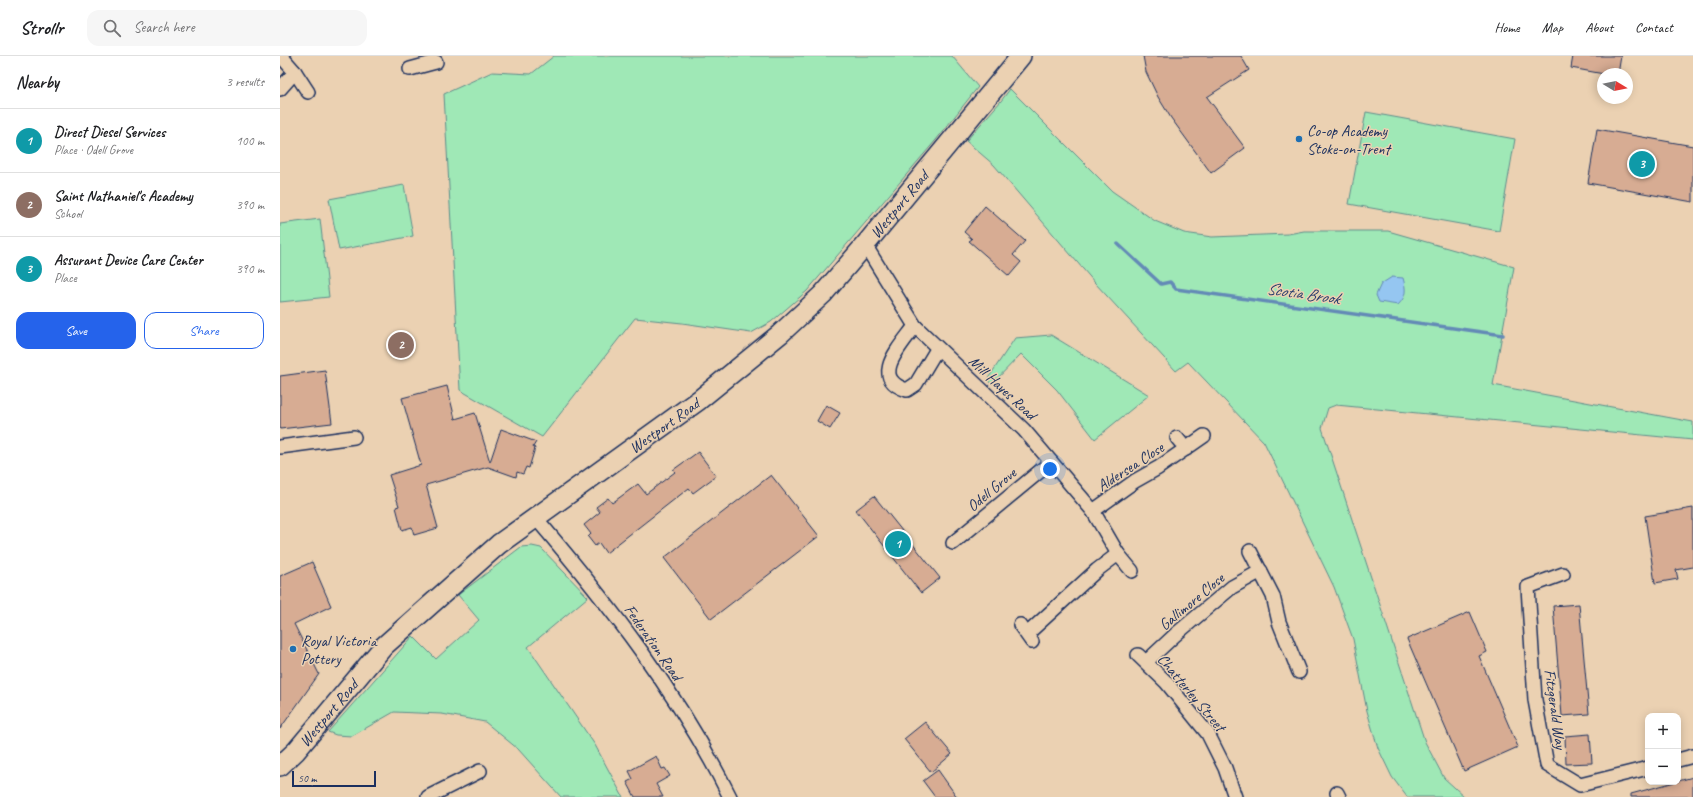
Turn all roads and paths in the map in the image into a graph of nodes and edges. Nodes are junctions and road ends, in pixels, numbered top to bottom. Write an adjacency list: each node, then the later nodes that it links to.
1 (281, 56): 5 (street)
2 (1021, 56): 8 (street, Westport Road)
3 (436, 62): 4 (street)
4 (415, 64)
5 (295, 72): 6 (street); 7 (street)
6 (280, 89)
7 (308, 92)
8 (865, 245): 9 (street, Mill Hayes Road); 18 (street, Westport Road)
9 (915, 326): 10 (street, Mill Hayes Road); 10 (street)
10 (937, 349): 16 (street, Mill Hayes Road)
11 (1204, 436): 15 (street, Aldersea Close)
12 (354, 437): 14 (street)
13 (1177, 438): 15 (street, Aldersea Close)
14 (280, 447)
15 (1186, 449): 17 (street, Aldersea Close)
16 (1051, 462): 17 (street, Mill Hayes Road); 19 (street, Odell Grove)
17 (1093, 511): 21 (street, Mill Hayes Road)
18 (535, 518): 30 (street, Westport Road); 34 (street, Federation Road)
19 (953, 543)
20 (1250, 551): 23 (street)
21 (1118, 554): 22 (street, Mill Hayes Road); 25 (street)
22 (1132, 571)
23 (1261, 571): 26 (street, Gallimore Close); 27 (street)
24 (1563, 574): 31 (street, Fitzgerald Way)
25 (1026, 634)
26 (1142, 658): 35 (street, Chatterley Street)
27 (1299, 672)
28 (1693, 756): 29 (street)
29 (1681, 759)
30 (280, 766)
31 (1645, 769)
32 (480, 771): 33 (street)
33 (428, 797)
34 (730, 797)
35 (1235, 797)

